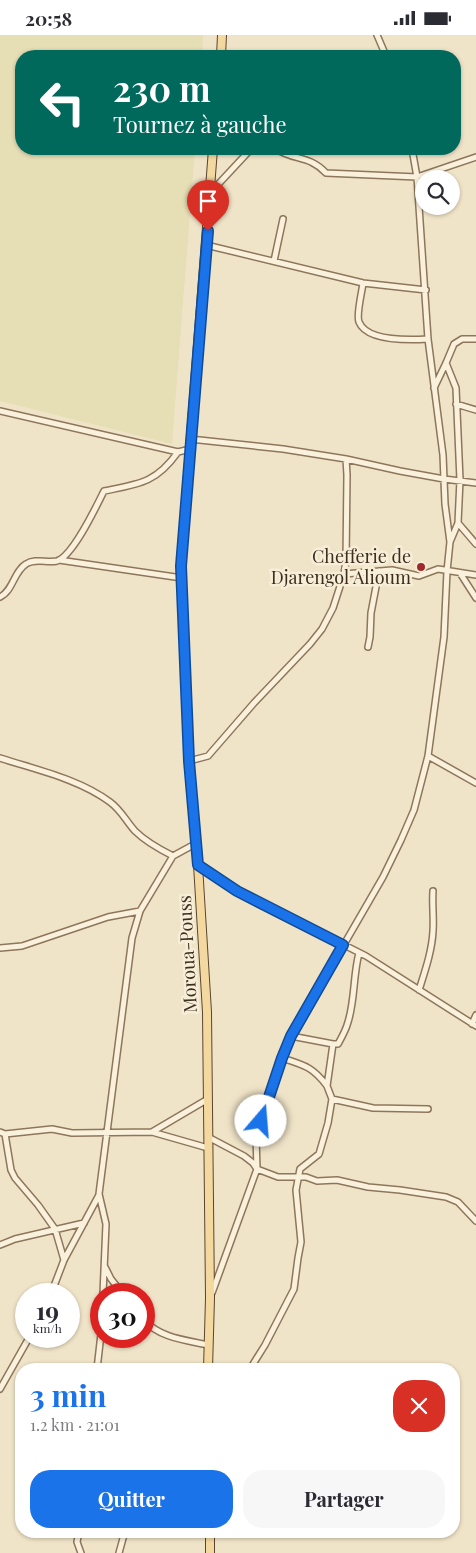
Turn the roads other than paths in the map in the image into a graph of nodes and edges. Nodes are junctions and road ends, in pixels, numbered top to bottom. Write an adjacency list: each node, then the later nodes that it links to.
1 (222, 35): 3 (main road)
2 (377, 35): 4 (street)
3 (221, 50)
4 (383, 50)
5 (213, 155): 13 (main road, Moroua-Pouss)
6 (245, 155): 13 (street)
7 (286, 155): 12 (street)
8 (413, 155): 10 (street)
9 (476, 157): 11 (street)
10 (416, 170)
11 (438, 170)
12 (415, 177)
13 (210, 193): 16 (main road, Moroua-Pouss)
14 (420, 215): 19 (street)
15 (283, 219): 17 (street)
16 (206, 245): 17 (street); 27 (main road, Moroua-Pouss)
17 (274, 261): 18 (street)
18 (363, 283): 19 (street); 20 (street)
19 (426, 290): 20 (street)
20 (428, 339): 23 (street)
21 (476, 339): 22 (street)
22 (446, 363): 23 (street); 24 (street)
23 (434, 388): 31 (street)
24 (456, 404): 25 (street); 32 (street)
25 (476, 410)
26 (0, 411): 29 (street)
27 (190, 439): 28 (main road, Moroua-Pouss); 30 (street)
28 (190, 449): 29 (street); 43 (main road, Moroua-Pouss)
29 (178, 452): 37 (street)
30 (346, 459): 31 (street); 41 (street)
31 (444, 479): 32 (street); 35 (street)
32 (460, 480): 33 (street); 34 (street)
33 (476, 483)
34 (458, 523): 35 (street); 36 (street)
35 (450, 542): 39 (street)
36 (476, 544)
37 (58, 560): 43 (street); 44 (street)
38 (379, 571): 39 (street); 41 (street); 46 (street)
39 (446, 571): 40 (street); 47 (street)
40 (460, 573): 42 (street); 45 (street)
41 (344, 574): 49 (street)
42 (476, 575)
43 (182, 578): 49 (main road, Moroua-Pouss)
44 (0, 597)
45 (476, 597)
46 (368, 647)
47 (428, 757): 50 (street); 56 (street)
48 (0, 759): 52 (street)
49 (189, 761): 51 (main road, Moroua-Pouss)
50 (476, 783)
51 (195, 844): 52 (street); 53 (main road, Moroua-Pouss)
52 (173, 856): 55 (street)
53 (198, 865): 56 (street); 66 (main road, Moroua-Pouss)
54 (433, 891): 59 (street)
55 (140, 911): 57 (street); 71 (street)
56 (343, 945): 58 (street); 62 (street)
57 (0, 948)
58 (359, 953): 59 (street); 63 (street)
59 (419, 990): 61 (street)
60 (476, 1015): 61 (street)
61 (474, 1025)
62 (291, 1036): 63 (street); 64 (street)
63 (333, 1044): 65 (street)
64 (282, 1058): 65 (street); 74 (street)
65 (327, 1086): 67 (street)
66 (208, 1099): 69 (street); 72 (main road, Moroua-Pouss)
67 (332, 1099): 68 (street); 75 (street)
68 (428, 1109)
69 (152, 1132): 71 (street); 73 (street)
70 (2, 1133): 71 (street); 79 (street)
71 (107, 1133): 76 (street)
72 (208, 1137): 73 (main road, Moroua-Pouss); 74 (street)
73 (208, 1147): 86 (main road, Moroua-Pouss)
74 (257, 1169): 75 (street); 86 (street)
75 (298, 1177): 77 (street); 93 (street)
76 (99, 1194): 78 (street); 82 (street)
77 (476, 1221)
78 (84, 1223): 79 (street); 81 (street)
79 (55, 1229): 80 (street); 81 (street)
80 (0, 1245)
81 (64, 1260): 83 (street)
82 (104, 1266): 84 (street); 85 (street)
83 (55, 1283)
84 (103, 1283)
85 (114, 1283)
86 (210, 1299): 88 (main road, Moroua-Pouss)
87 (155, 1329): 88 (street)
88 (208, 1345): 92 (main road, Moroua-Pouss)
89 (23, 1348): 94 (street)
90 (99, 1348): 91 (street)
91 (98, 1363)
92 (208, 1363)
93 (254, 1363)
94 (0, 1389)
95 (78, 1538): 98 (street)
96 (123, 1538): 99 (street)
97 (210, 1538): 100 (main road)
98 (81, 1553)
99 (118, 1553)
100 (210, 1553)

